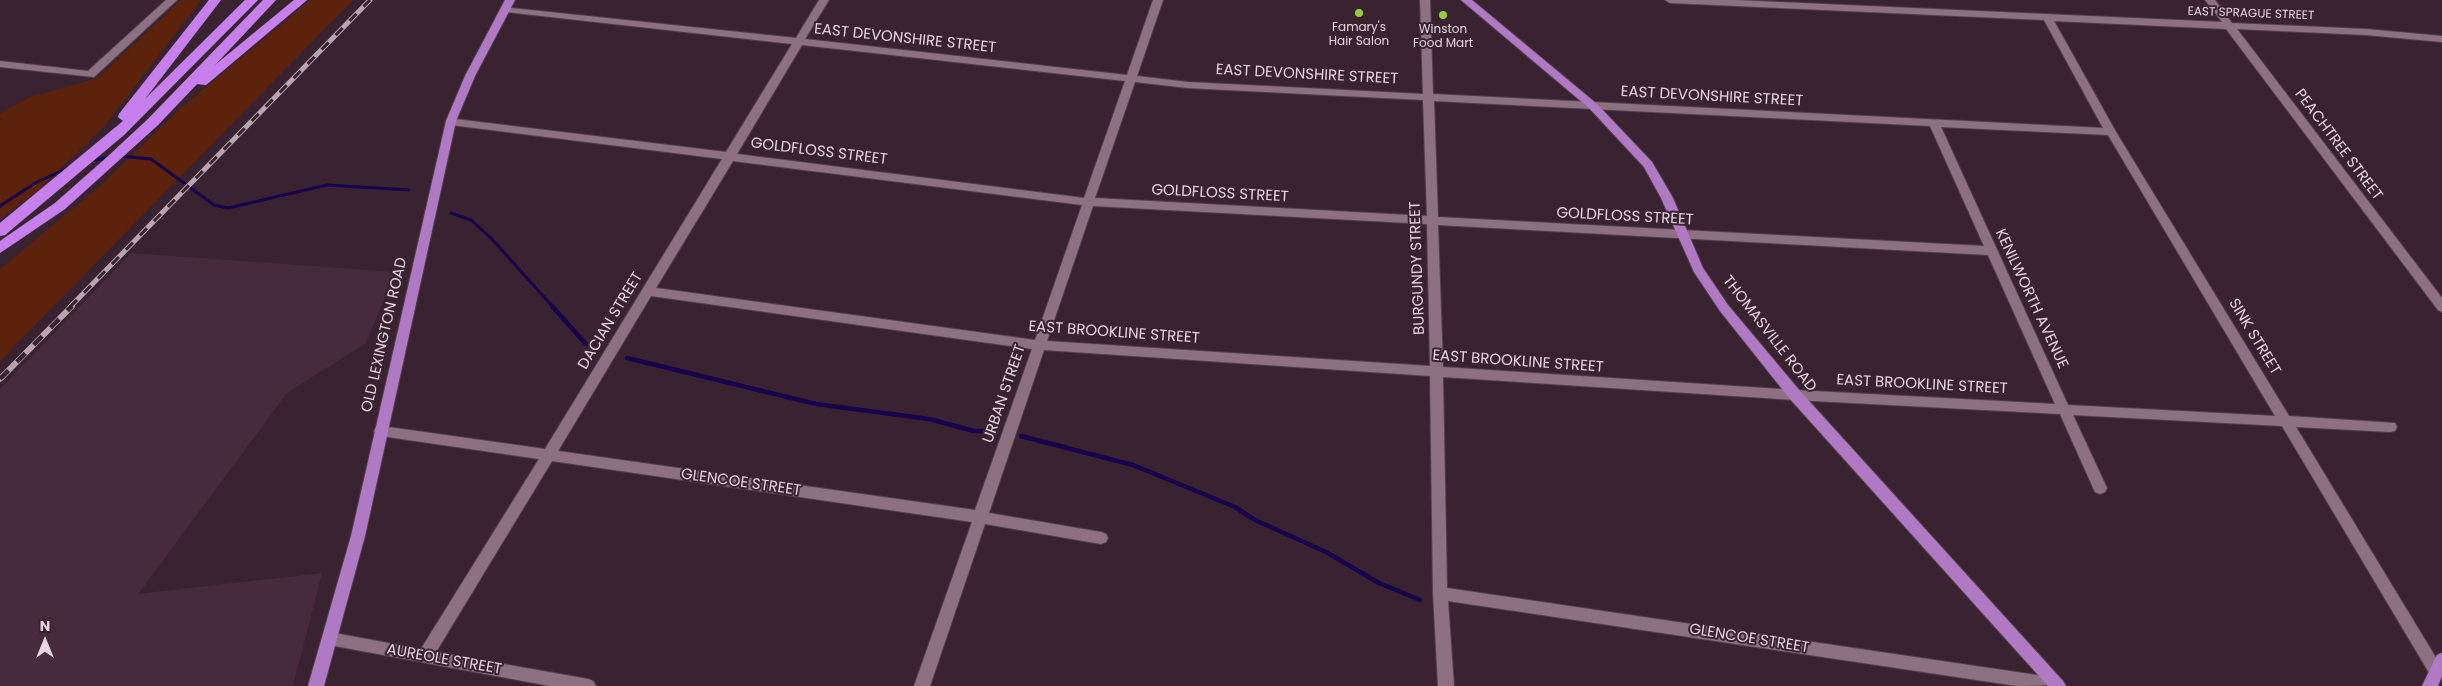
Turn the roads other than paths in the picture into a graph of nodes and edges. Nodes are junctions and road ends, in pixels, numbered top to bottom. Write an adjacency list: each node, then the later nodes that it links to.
1 (172, 0): 18 (street)
2 (215, 0): 26 (highway)
3 (252, 0): 26 (highway)
4 (270, 0): 23 (highway)
5 (301, 0): 23 (highway)
6 (824, 0): 17 (street, DACIAN STREET)
7 (1158, 0): 19 (street, URBAN STREET)
8 (1425, 0): 20 (street, BURGUNDY STREET)
9 (1466, 0): 21 (main road, THOMASVILLE ROAD)
10 (1670, 0): 11 (street, EAST SPRAGUE STREET)
11 (1688, 0): 14 (street, EAST SPRAGUE STREET)
12 (2210, 0): 15 (street, PEACHTREE STREET)
13 (508, 4): 17 (street, EAST DEVONSHIRE STREET); 22 (main road, OLD LEXINGTON ROAD)
14 (2047, 17): 15 (street, EAST SPRAGUE STREET); 25 (street, SINK STREET)
15 (2229, 26): 16 (street, EAST SPRAGUE STREET); 35 (street, PEACHTREE STREET)
16 (2442, 39)
17 (799, 43): 19 (street, EAST DEVONSHIRE STREET); 27 (street, DACIAN STREET)
18 (0, 64)
19 (1130, 80): 20 (street, EAST DEVONSHIRE STREET); 28 (street, URBAN STREET)
20 (1430, 96): 21 (street, EAST DEVONSHIRE STREET); 29 (street, BURGUNDY STREET)
21 (1593, 106): 24 (street, EAST DEVONSHIRE STREET); 31 (main road, THOMASVILLE ROAD)
22 (451, 120): 27 (street, GOLDFLOSS STREET); 42 (main road, OLD LEXINGTON ROAD)
23 (153, 122): 32 (highway)
24 (1933, 122): 25 (street, EAST DEVONSHIRE STREET); 33 (street, KENILWORTH AVENUE)
25 (2110, 132): 40 (street, SINK STREET)
26 (114, 133): 30 (highway)
27 (730, 156): 28 (street, GOLDFLOSS STREET); 34 (street, DACIAN STREET)
28 (1088, 202): 29 (street, GOLDFLOSS STREET); 36 (street, URBAN STREET)
29 (1433, 221): 31 (street, GOLDFLOSS STREET); 37 (street, BURGUNDY STREET)
30 (0, 231)
31 (1682, 235): 33 (street, GOLDFLOSS STREET); 38 (main road, THOMASVILLE ROAD)
32 (0, 249)
33 (1992, 251): 39 (street, KENILWORTH AVENUE)
34 (648, 291): 36 (street, EAST BROOKLINE STREET); 43 (street, DACIAN STREET)
35 (2442, 307)
36 (1039, 345): 37 (street, EAST BROOKLINE STREET); 45 (street, URBAN STREET)
37 (1437, 373): 38 (street, EAST BROOKLINE STREET); 47 (street, BURGUNDY STREET)
38 (1795, 395): 39 (street, EAST BROOKLINE STREET); 55 (main road, THOMASVILLE ROAD)
39 (2064, 409): 40 (street, EAST BROOKLINE STREET); 44 (street, KENILWORTH AVENUE)
40 (2286, 422): 41 (street, EAST BROOKLINE STREET); 50 (street, SINK STREET)
41 (2390, 427)
42 (381, 430): 43 (street, GLENCOE STREET); 48 (main road, OLD LEXINGTON ROAD)
43 (549, 455): 45 (street, GLENCOE STREET); 49 (street, DACIAN STREET)
44 (2100, 488)
45 (980, 517): 46 (street, GLENCOE STREET); 53 (street, URBAN STREET)
46 (1101, 538)
47 (1440, 592): 54 (street, BURGUNDY STREET); 55 (street, GLENCOE STREET)
48 (329, 638): 49 (street, AUREOLE STREET); 51 (main road, OLD LEXINGTON ROAD)
49 (424, 657): 52 (street, AUREOLE STREET)
50 (2439, 666): 56 (main road)
51 (316, 686)
52 (588, 686)
53 (922, 686)
54 (1446, 686)
55 (2058, 686)
56 (2430, 686)

